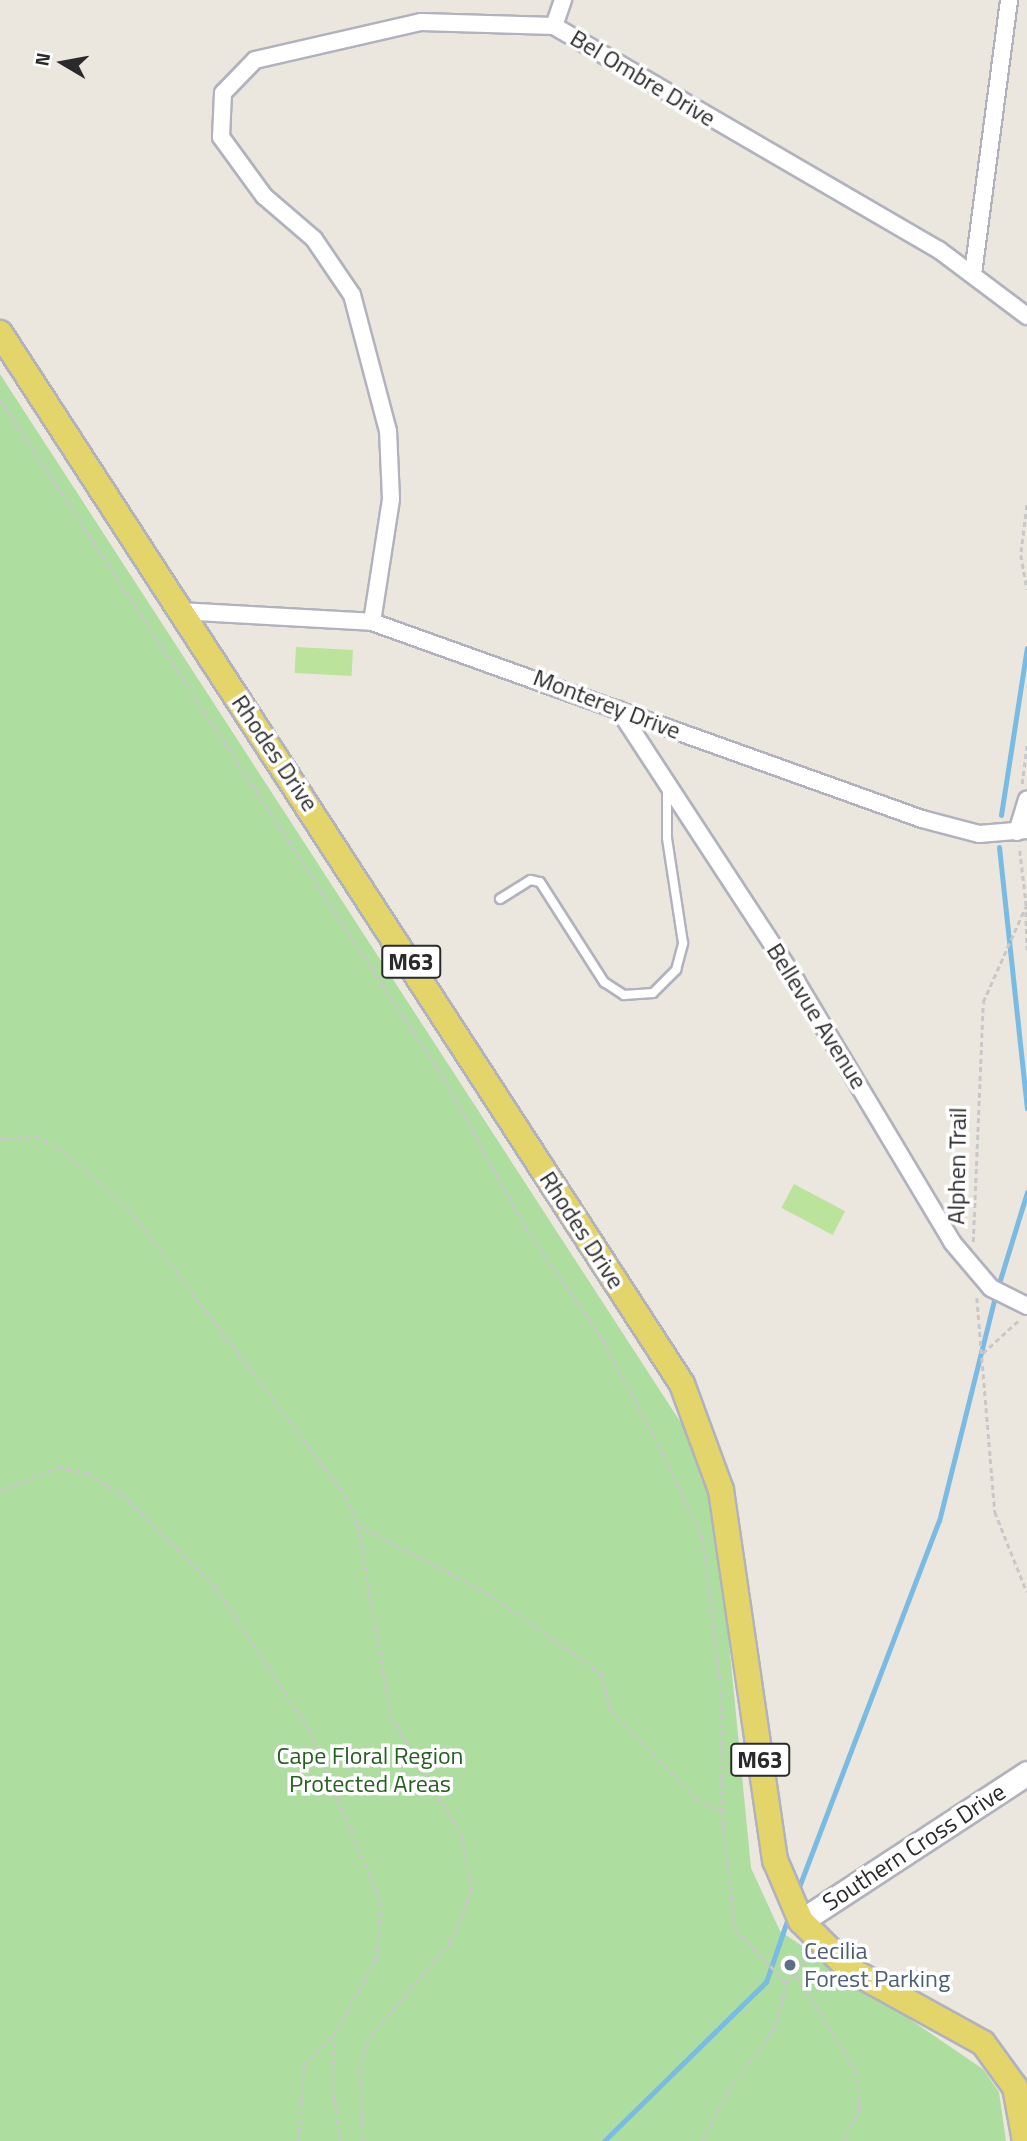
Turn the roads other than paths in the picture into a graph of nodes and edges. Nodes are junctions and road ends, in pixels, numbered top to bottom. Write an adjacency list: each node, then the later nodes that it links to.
1 (563, 0): 3 (street)
2 (1009, 0): 4 (street)
3 (554, 26): 4 (street, Bel Ombre Drive); 8 (street, Bel Ombre Drive)
4 (973, 274): 5 (street, Bel Ombre Drive)
5 (1027, 316)
6 (0, 333): 7 (main road, Rhodes Drive / M63)
7 (178, 611): 8 (street, Monterey Drive); 16 (main road, Rhodes Drive / M63)
8 (372, 622): 9 (street, Monterey Drive)
9 (619, 710): 10 (street, Bellevue Avenue); 12 (street, Monterey Drive)
10 (667, 781): 13 (lane); 14 (street, Bellevue Avenue)
11 (1024, 797): 12 (street)
12 (1022, 831)
13 (500, 899)
14 (1027, 1306)
15 (1027, 1773): 16 (street, Southern Cross Drive)
16 (793, 1906): 17 (main road, Rhodes Drive / M63)
17 (1026, 2141)

